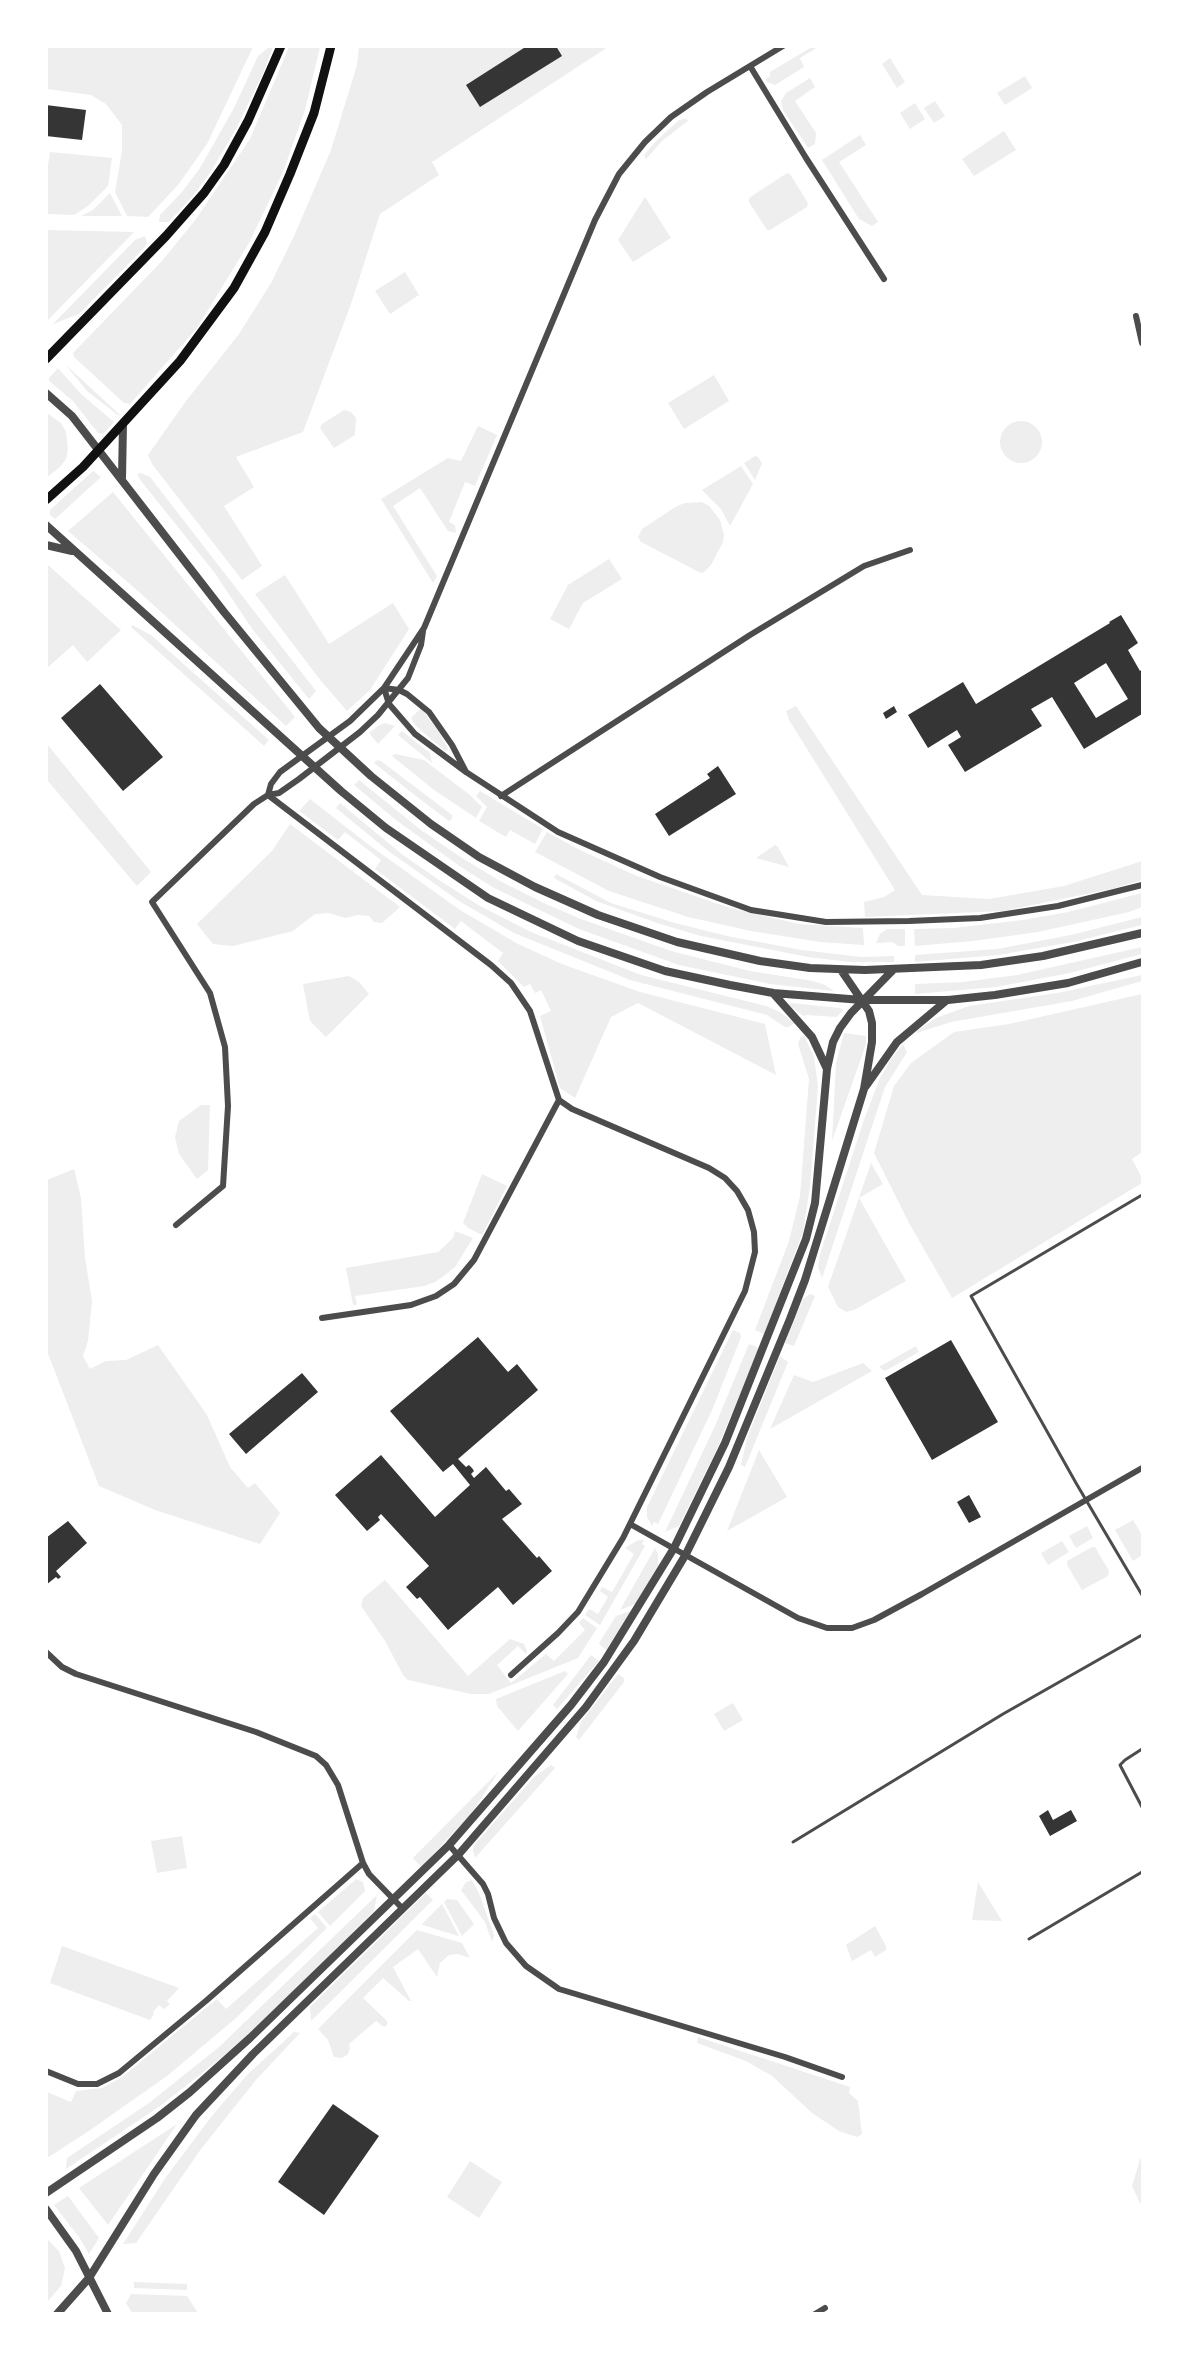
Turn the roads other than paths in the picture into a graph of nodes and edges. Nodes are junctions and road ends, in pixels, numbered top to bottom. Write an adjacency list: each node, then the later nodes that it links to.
1 (281, 46): 8 (main road)
2 (331, 46): 12 (main road)
3 (783, 46): 4 (street)
4 (750, 66): 5 (street); 20 (street)
5 (884, 279)
6 (1136, 316): 7 (street)
7 (1143, 343)
8 (58, 347): 9 (street); 10 (main road)
9 (46, 353)
10 (46, 359)
11 (46, 393): 13 (street)
12 (123, 424): 13 (main road); 14 (street)
13 (99, 449): 14 (street); 15 (main road)
14 (122, 478): 24 (street)
15 (46, 500)
16 (46, 525): 19 (street)
17 (46, 545): 19 (street)
18 (910, 550): 30 (street)
19 (75, 552): 26 (street)
20 (424, 628): 21 (street); 22 (street)
21 (384, 688): 22 (street); 23 (street); 24 (street)
22 (399, 690): 23 (street); 28 (street)
23 (389, 704): 25 (street); 28 (street)
24 (328, 737): 25 (street); 26 (street)
25 (339, 748): 27 (street); 34 (street)
26 (302, 755): 27 (street); 29 (street)
27 (315, 767): 29 (street); 36 (street)
28 (466, 772): 30 (street)
29 (268, 795): 41 (street); 43 (street)
30 (501, 796): 31 (street)
31 (1143, 885)
32 (1143, 933): 35 (street)
33 (1143, 962): 38 (street)
34 (841, 970): 35 (street); 37 (street)
35 (892, 970): 37 (street)
36 (773, 993): 37 (street); 39 (street)
37 (862, 1000): 38 (street); 39 (street); 40 (street)
38 (948, 1000): 40 (street)
39 (827, 1069): 48 (street)
40 (864, 1089): 49 (street)
41 (559, 1100): 44 (street); 47 (street)
42 (1143, 1195): 46 (lane)
43 (176, 1225)
44 (322, 1318)
45 (1143, 1468): 46 (street)
46 (1086, 1500): 49 (street); 50 (lane)
47 (630, 1524): 48 (street); 53 (street)
48 (674, 1548): 49 (street); 57 (street)
49 (686, 1554): 58 (street)
50 (1143, 1594)
51 (1143, 1635): 56 (lane)
52 (46, 1653): 59 (street)
53 (511, 1675)
54 (1143, 1749): 55 (lane)
55 (1143, 1807)
56 (793, 1842)
57 (449, 1845): 58 (street); 61 (street)
58 (459, 1854): 62 (street); 65 (street)
59 (363, 1863): 61 (street); 64 (street)
60 (1143, 1872): 63 (lane)
61 (394, 1900): 62 (street); 66 (street)
62 (403, 1909): 68 (street)
63 (1029, 1939)
64 (46, 2071)
65 (842, 2077)
66 (46, 2193)
67 (46, 2209): 68 (street)
68 (89, 2278): 70 (street); 71 (street)
69 (825, 2308): 72 (street)
70 (57, 2313)
71 (108, 2313)
72 (815, 2313)

